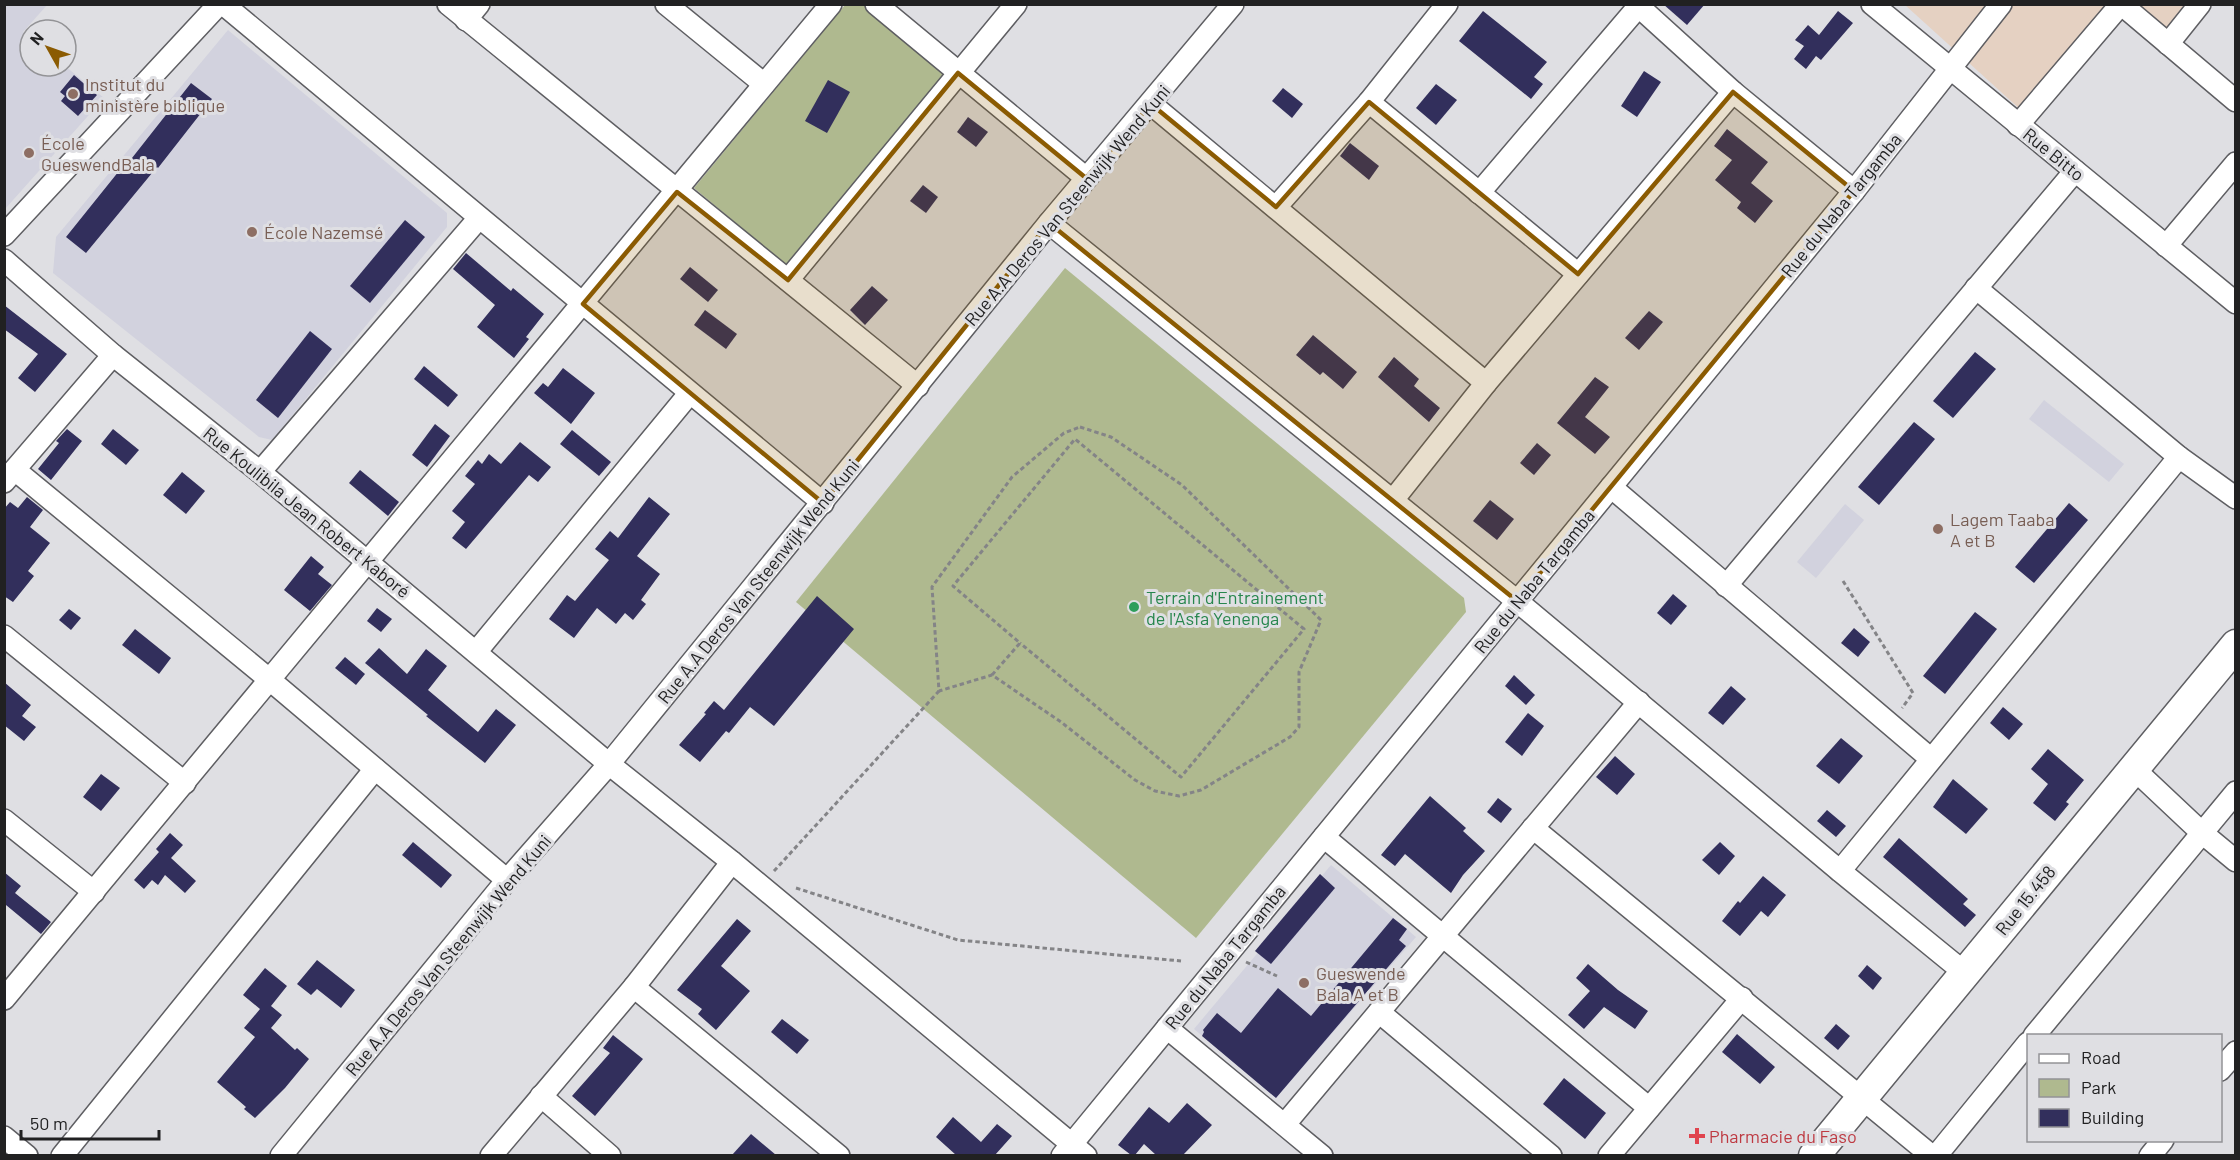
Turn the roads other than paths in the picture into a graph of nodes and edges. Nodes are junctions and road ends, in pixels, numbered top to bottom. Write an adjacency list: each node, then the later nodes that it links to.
1 (221, 4): 31 (street); 33 (street)
2 (448, 4): 14 (street)
3 (666, 4): 18 (street)
4 (831, 4): 18 (street)
5 (876, 4): 17 (street)
6 (1016, 4): 17 (street)
7 (1233, 4): 22 (street, Rue A.A Deros Van Steenwijk Wend Kuni)
8 (1446, 4): 21 (street)
9 (2001, 4): 16 (street, Rue du Naba Targamba)
10 (2121, 4): 15 (street); 23 (street)
11 (2200, 4): 15 (street)
12 (1637, 6): 19 (street); 29 (street)
13 (1880, 7): 16 (street, Rue Bitto)
14 (473, 12): 28 (street)
15 (2168, 44): 20 (street)
16 (1950, 68): 23 (street, Rue Bitto); 27 (street, Rue du Naba Targamba)
17 (958, 73): 26 (street); 37 (street)
18 (764, 84): 28 (street)
19 (1733, 92): 27 (street); 36 (street)
20 (2235, 101)
21 (1368, 102): 29 (street); 30 (street)
22 (1151, 104): 26 (street, Rue A.A Deros Van Steenwijk Wend Kuni); 30 (street)
23 (2018, 125): 25 (street, Rue Bitto)
24 (2235, 163): 34 (street)
25 (2075, 171): 34 (street, Rue Bitto); 38 (street)
26 (1086, 178): 32 (street, Rue A.A Deros Van Steenwijk Wend Kuni)
27 (1854, 191): 48 (street, Rue du Naba Targamba)
28 (677, 192): 37 (street); 40 (street)
29 (1479, 193): 36 (street)
30 (1276, 207): 42 (street)
31 (479, 218): 40 (street); 46 (street)
32 (1049, 222): 43 (street, Rue A.A Deros Van Steenwijk Wend Kuni); 50 (street)
33 (4, 235)
34 (2166, 246): 39 (street, Rue Bitto)
35 (4, 260): 41 (street, Rue Koulibila Jean Robert Kaboré)
36 (1578, 274): 42 (street)
37 (788, 280): 43 (street)
38 (1976, 288): 45 (street); 53 (street)
39 (2235, 303)
40 (583, 304): 44 (street); 52 (street)
41 (113, 355): 46 (street, Rue Koulibila Jean Robert Kaboré); 47 (street)
42 (1486, 383): 50 (street)
43 (918, 386): 51 (street, Rue A.A Deros Van Steenwijk Wend Kuni)
44 (689, 394): 51 (street); 57 (street)
45 (2179, 457): 49 (street); 60 (street)
46 (260, 472): 52 (street, Rue Koulibila Jean Robert Kaboré)
47 (10, 476): 58 (street)
48 (1611, 487): 53 (street); 54 (street, Rue du Naba Targamba)
49 (2235, 498)
50 (1393, 500): 54 (street)
51 (823, 502): 61 (street, Rue A.A Deros Van Steenwijk Wend Kuni)
52 (368, 562): 57 (street, Rue Koulibila Jean Robert Kaboré); 58 (street)
53 (1726, 586): 60 (street)
54 (1517, 601): 59 (street); 69 (street, Rue du Naba Targamba)
55 (4, 636): 64 (street)
56 (2235, 645): 62 (main road, Rue 15.458)
57 (476, 652): 61 (street, Rue Koulibila Jean Robert Kaboré)
58 (270, 680): 63 (street); 64 (street)
59 (1639, 702): 67 (street); 72 (street)
60 (1931, 759): 72 (street)
61 (609, 764): 71 (street, Rue Koulibila Jean Robert Kaboré); 73 (street, Rue A.A Deros Van Steenwijk Wend Kuni)
62 (2133, 768): 68 (street); 76 (main road, Rue 15.458)
63 (375, 769): 73 (street); 94 (street)
64 (185, 783): 74 (street)
65 (2235, 792): 68 (street)
66 (4, 820): 74 (street)
67 (1533, 828): 75 (street); 78 (street)
68 (2201, 832): 70 (street); 82 (street)
69 (1324, 837): 75 (street); 81 (street, Rue du Naba Targamba)
70 (2235, 861)
71 (732, 862): 77 (street); 92 (street, Rue Koulibila Jean Robert Kaboré)
72 (1840, 871): 76 (street)
73 (507, 880): 95 (street, Rue A.A Deros Van Steenwijk Wend Kuni)
74 (94, 892): 79 (street)
75 (1442, 937): 80 (street); 88 (street)
76 (1965, 973): 87 (main road, Rue 15.458)
77 (634, 987): 86 (street); 98 (street)
78 (1742, 998): 87 (street); 88 (street)
79 (4, 999)
80 (1379, 1012): 89 (street); 100 (street)
81 (1167, 1028): 89 (street); 92 (street, Rue du Naba Targamba)
82 (2035, 1034)
83 (2027, 1043): 103 (street)
84 (2235, 1052): 85 (street)
85 (2222, 1068)
86 (541, 1096): 96 (street); 97 (street)
87 (1862, 1098): 102 (main road, Rue 15.458); 103 (street)
88 (1649, 1108): 101 (street)
89 (1285, 1124): 99 (street)
90 (4, 1137): 93 (street)
91 (2161, 1142): 104 (street)
92 (1074, 1152)
93 (27, 1155)
94 (62, 1155)
95 (281, 1155)
96 (490, 1155)
97 (610, 1155)
98 (839, 1155)
99 (1322, 1155)
100 (1551, 1155)
101 (1609, 1155)
102 (1814, 1155)
103 (1934, 1155)
104 (2150, 1155)

